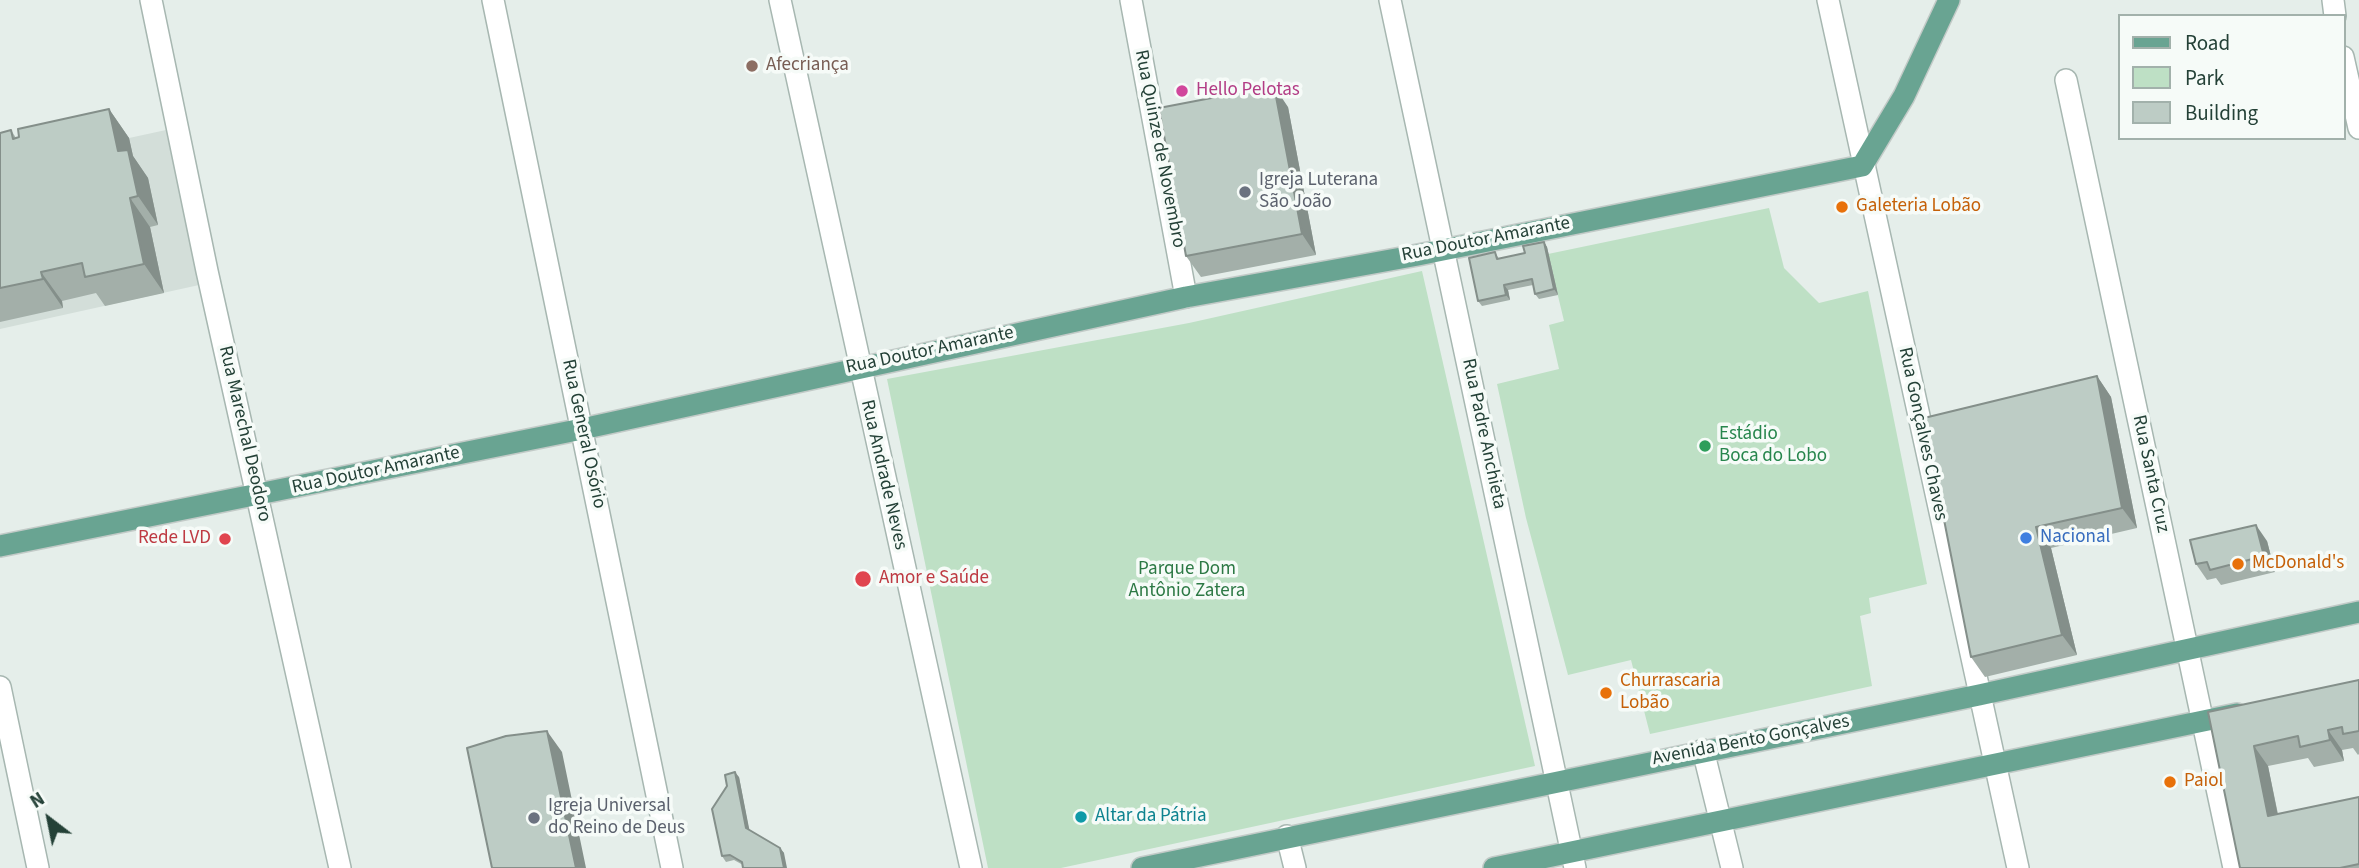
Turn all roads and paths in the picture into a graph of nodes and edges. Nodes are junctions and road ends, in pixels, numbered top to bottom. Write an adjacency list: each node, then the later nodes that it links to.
1 (151, 0): 16 (street, Rua Marechal Deodoro)
2 (493, 0): 15 (street, Rua General Osório)
3 (780, 0): 14 (street, Rua Andrade Neves)
4 (1131, 0): 13 (street, Rua Quinze de Novembro)
5 (1390, 0): 12 (street, Rua Padre Anchieta)
6 (1828, 0): 11 (street, Rua Gonçalves Chaves)
7 (1950, 0): 11 (main road)
8 (2345, 66): 10 (street)
9 (2066, 80): 19 (street, Rua Santa Cruz)
10 (2359, 128)
11 (1862, 166): 12 (main road, Rua Doutor Amarante); 21 (street, Rua Gonçalves Chaves)
12 (1442, 249): 13 (main road, Rua Doutor Amarante); 26 (street, Rua Padre Anchieta)
13 (1186, 297): 14 (main road, Rua Doutor Amarante)
14 (859, 366): 15 (main road, Rua Doutor Amarante); 33 (street, Rua Andrade Neves)
15 (582, 429): 16 (main road, Rua Doutor Amarante); 32 (street, Rua General Osório)
16 (259, 495): 17 (main road, Rua Doutor Amarante); 31 (street, Rua Marechal Deodoro)
17 (0, 546)
18 (2359, 612): 19 (main road, Avenida Bento Gonçalves)
19 (2187, 648): 21 (main road, Avenida Bento Gonçalves); 23 (street, Rua Santa Cruz)
20 (0, 687): 30 (street)
21 (1979, 695): 24 (main road, Avenida Bento Gonçalves); 25 (street, Rua Gonçalves Chaves)
22 (2254, 710): 23 (main road)
23 (2202, 721): 25 (main road); 39 (street, Rua Santa Cruz)
24 (1703, 750): 26 (main road, Avenida Bento Gonçalves); 27 (street)
25 (1995, 762): 27 (main road); 38 (street, Rua Gonçalves Chaves)
26 (1556, 781): 28 (main road, Avenida Bento Gonçalves); 29 (street, Rua Padre Anchieta)
27 (1722, 822): 29 (main road); 37 (street)
28 (1287, 836): 34 (main road, Avenida Bento Gonçalves); 35 (street)
29 (1573, 860): 36 (main road)
30 (38, 868)
31 (340, 868)
32 (672, 868)
33 (971, 868)
34 (1142, 868)
35 (1295, 868)
36 (1494, 868)
37 (1732, 868)
38 (2018, 868)
39 (2234, 868)

